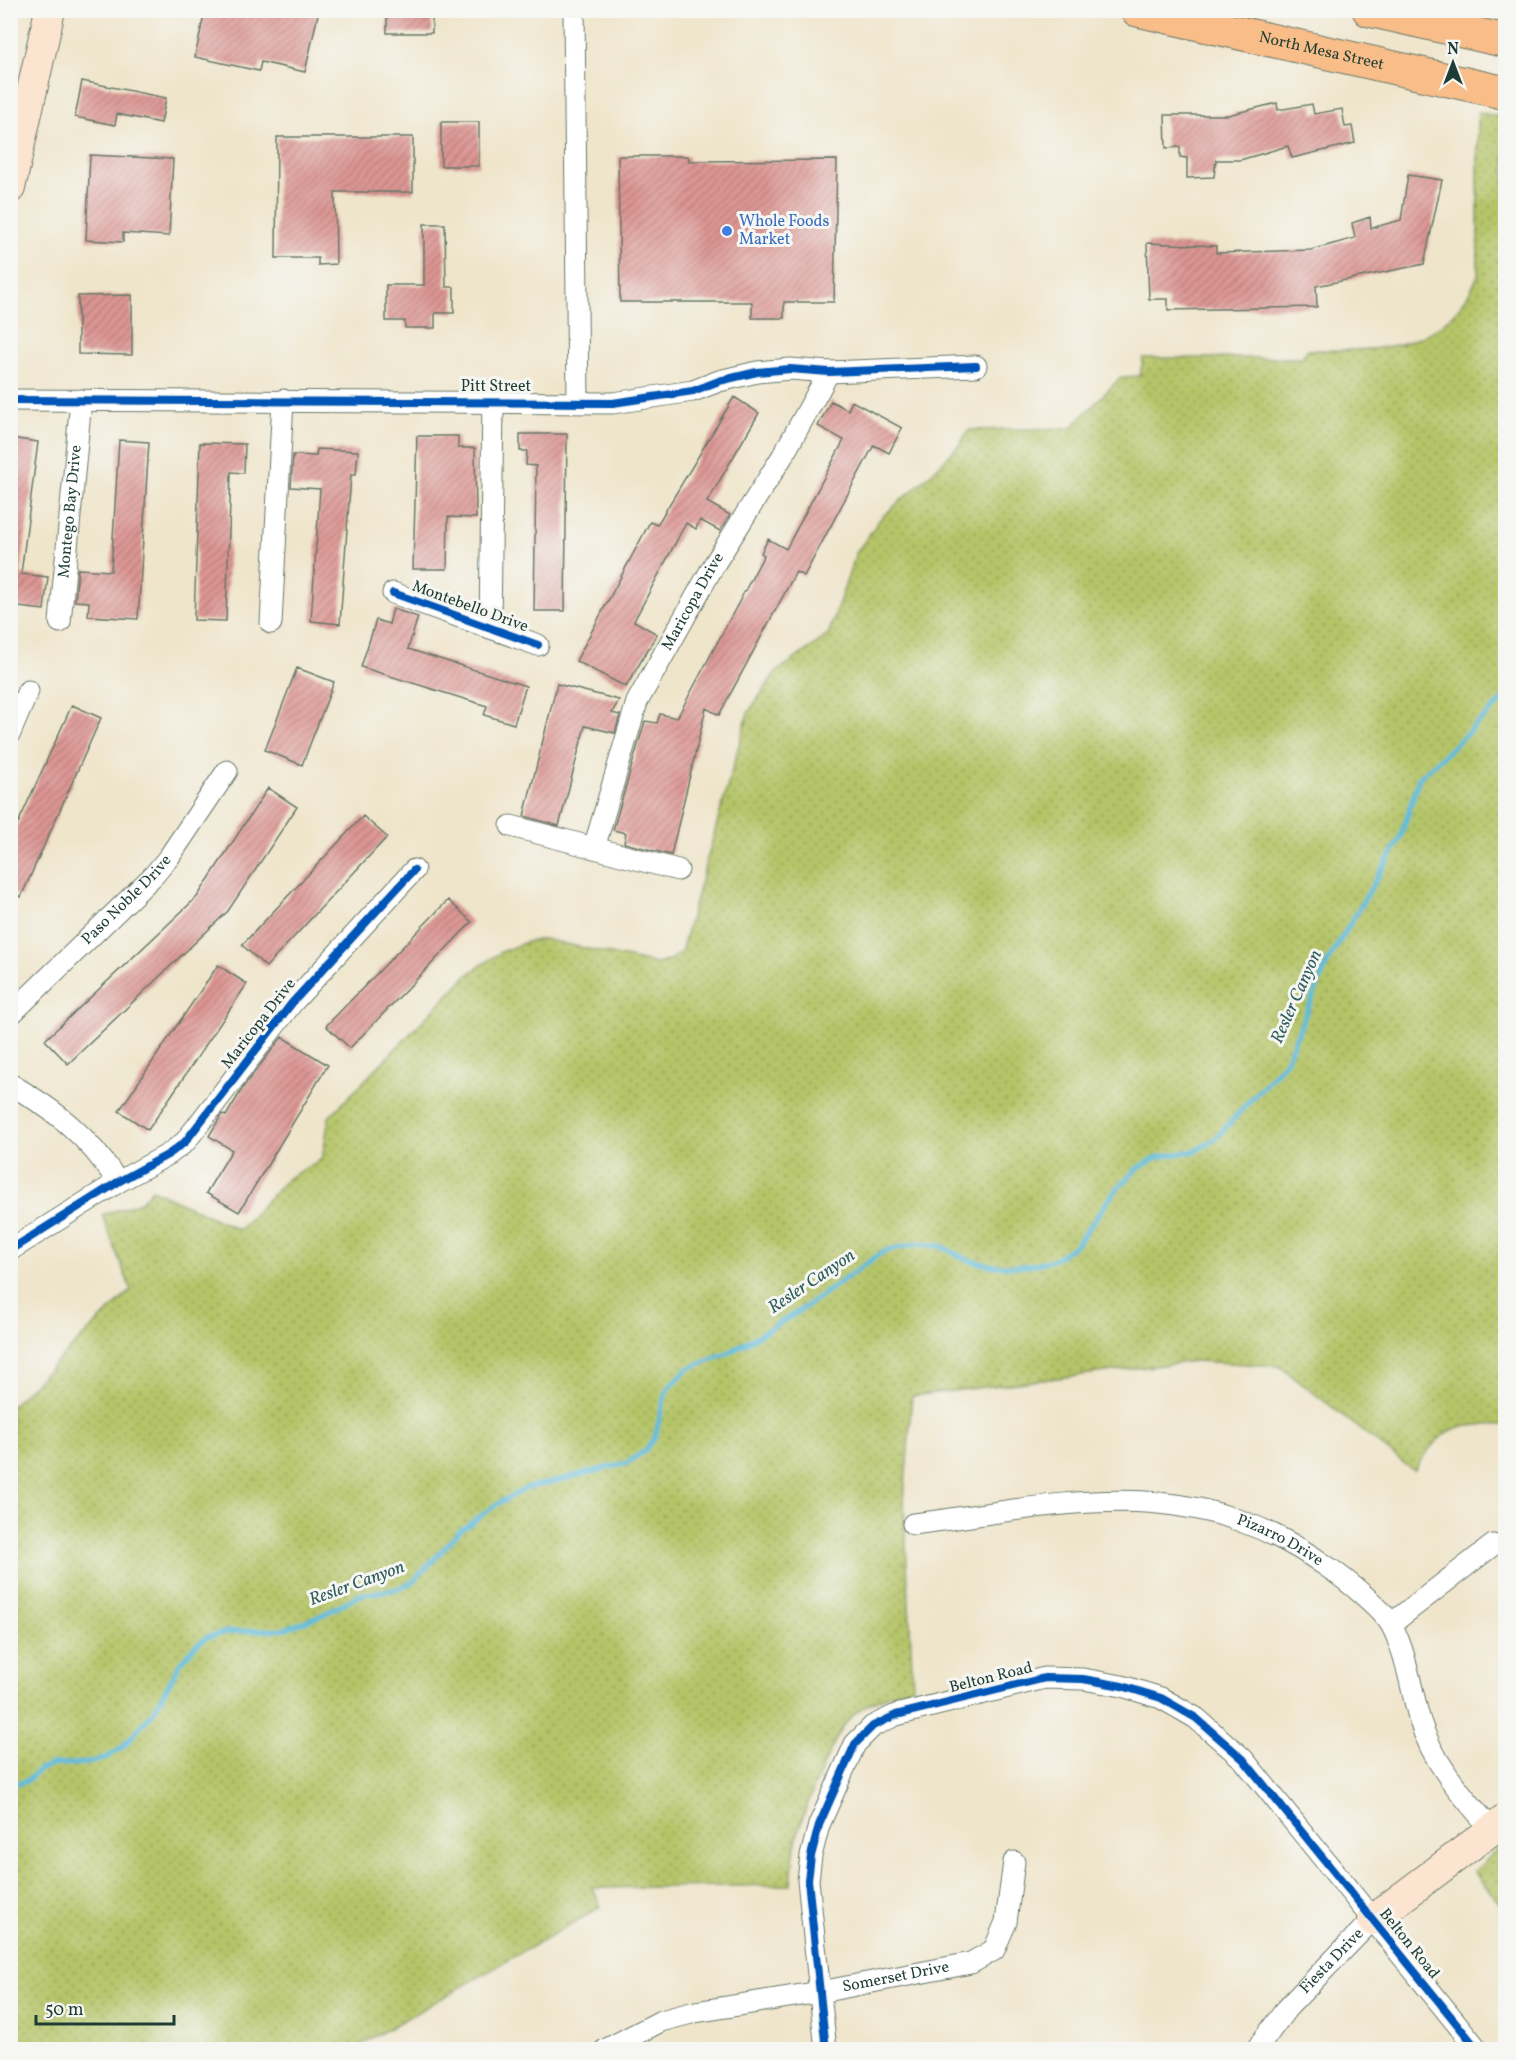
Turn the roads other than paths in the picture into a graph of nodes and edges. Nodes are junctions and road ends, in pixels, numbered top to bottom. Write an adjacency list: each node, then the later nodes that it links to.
1 (50, 10): 7 (main road)
2 (574, 10): 14 (street)
3 (1137, 10): 6 (main road, North Mesa Street)
4 (1369, 10): 5 (main road)
5 (1506, 41)
6 (1506, 93)
7 (10, 188)
8 (976, 366): 9 (street, Pitt Street)
9 (829, 372): 14 (street, Pitt Street); 24 (street, Maricopa Drive)
10 (10, 400): 11 (street, Pitt Street)
11 (81, 400): 12 (street, Pitt Street); 16 (street, Montego Bay Drive)
12 (283, 400): 13 (street, Pitt Street); 17 (street)
13 (493, 401): 14 (street, Pitt Street); 18 (street, Montebello Drive)
14 (578, 401)
15 (393, 593): 18 (street, Montebello Drive)
16 (60, 622)
17 (271, 623)
18 (490, 628): 19 (street, Montebello Drive)
19 (538, 645)
20 (28, 691): 21 (street)
21 (10, 733)
22 (227, 771): 27 (street, Paso Noble Drive)
23 (511, 826): 24 (street)
24 (594, 848): 26 (street)
25 (414, 870): 29 (street, Maricopa Drive)
26 (678, 870)
27 (10, 1015)
28 (10, 1084): 29 (street)
29 (118, 1182): 30 (street, Maricopa Drive)
30 (10, 1250)
31 (914, 1524): 33 (street, Pizarro Drive)
32 (1493, 1545): 33 (street)
33 (1391, 1624): 34 (street, Pizarro Drive)
34 (1499, 1825): 36 (main road, Fiesta Drive)
35 (1014, 1862): 37 (street, Somerset Drive)
36 (1372, 1920): 37 (street, Belton Road); 40 (street, Fiesta Drive); 41 (street, Belton Road)
37 (820, 1992): 38 (street, Somerset Drive); 39 (street, Belton Road)
38 (605, 2049)
39 (826, 2049)
40 (1256, 2049)
41 (1478, 2049)

